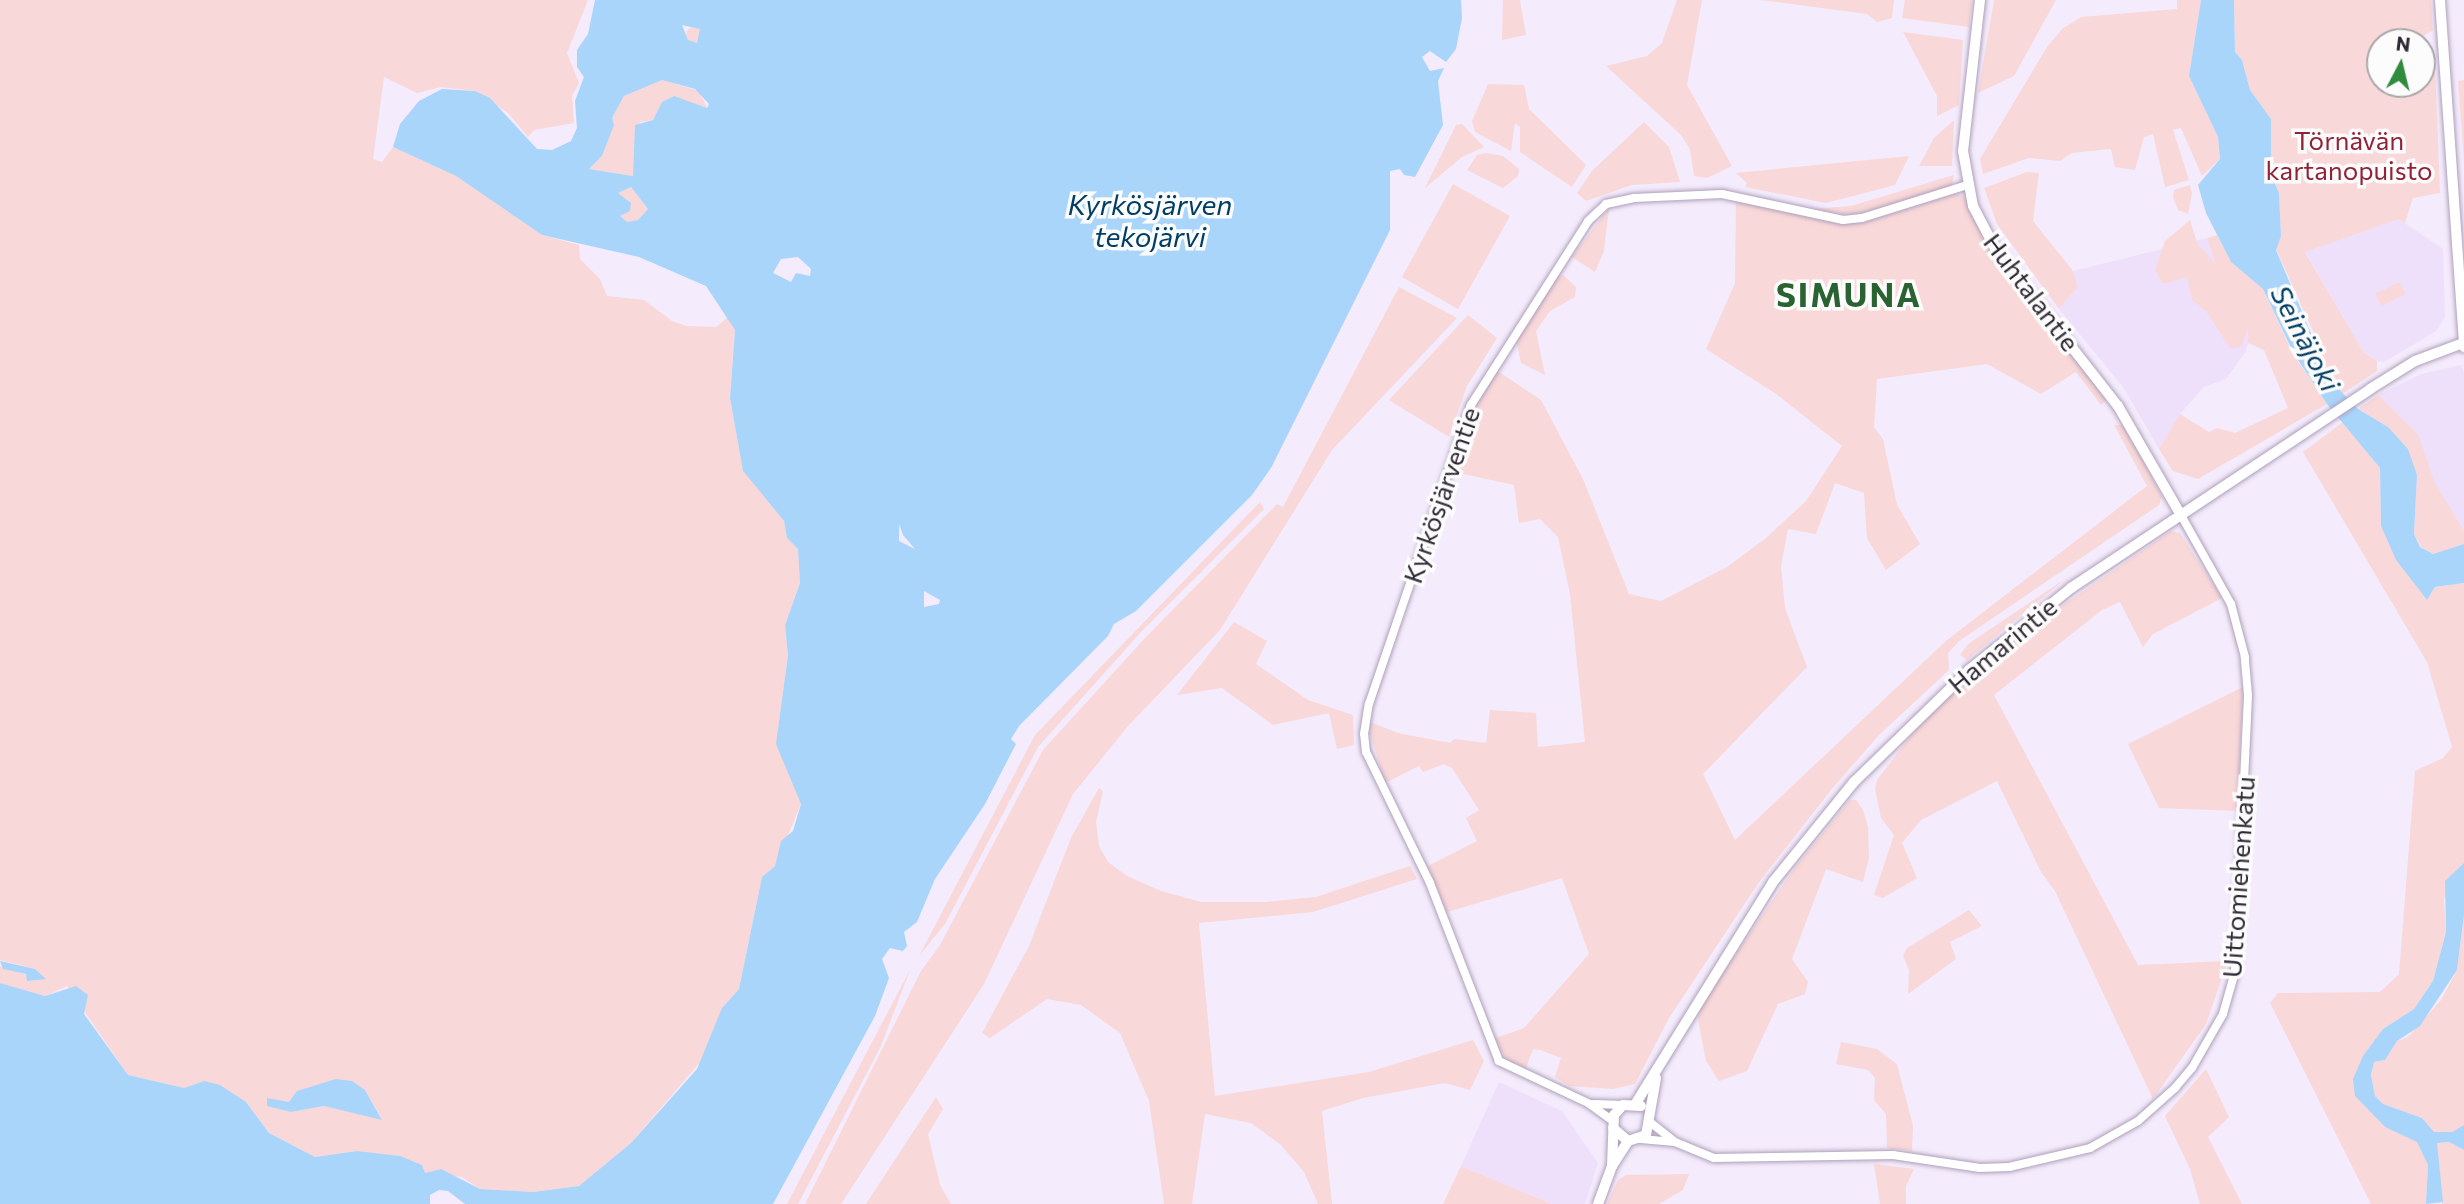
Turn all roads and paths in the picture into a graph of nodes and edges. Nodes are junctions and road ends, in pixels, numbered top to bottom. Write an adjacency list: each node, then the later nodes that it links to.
1 (1980, 0): 3 (main road, Huhtalantie)
2 (2441, 0): 4 (main road)
3 (1967, 185): 5 (main road, Huhtalantie); 8 (street, Kyrkösjärventie)
4 (2463, 345): 5 (main road, Hamarintie)
5 (2182, 517): 6 (main road, Hamarintie); 14 (street, Uittomiehenkatu)
6 (1657, 1071): 7 (main road, Hamarintie); 10 (main road, Hamarintie)
7 (1636, 1103): 9 (main road); 10 (main road)
8 (1590, 1104): 9 (street, Kyrkösjärventie); 11 (street, Kyrkösjärventie)
9 (1623, 1105): 11 (main road)
10 (1651, 1120): 12 (main road); 14 (street, Uittomiehenkatu)
11 (1613, 1125): 13 (main road); 15 (main road)
12 (1641, 1139): 13 (main road); 14 (street, Uittomiehenkatu)
13 (1628, 1141): 15 (main road)
14 (1675, 1142)
15 (1612, 1166): 16 (main road)
16 (1598, 1204)

